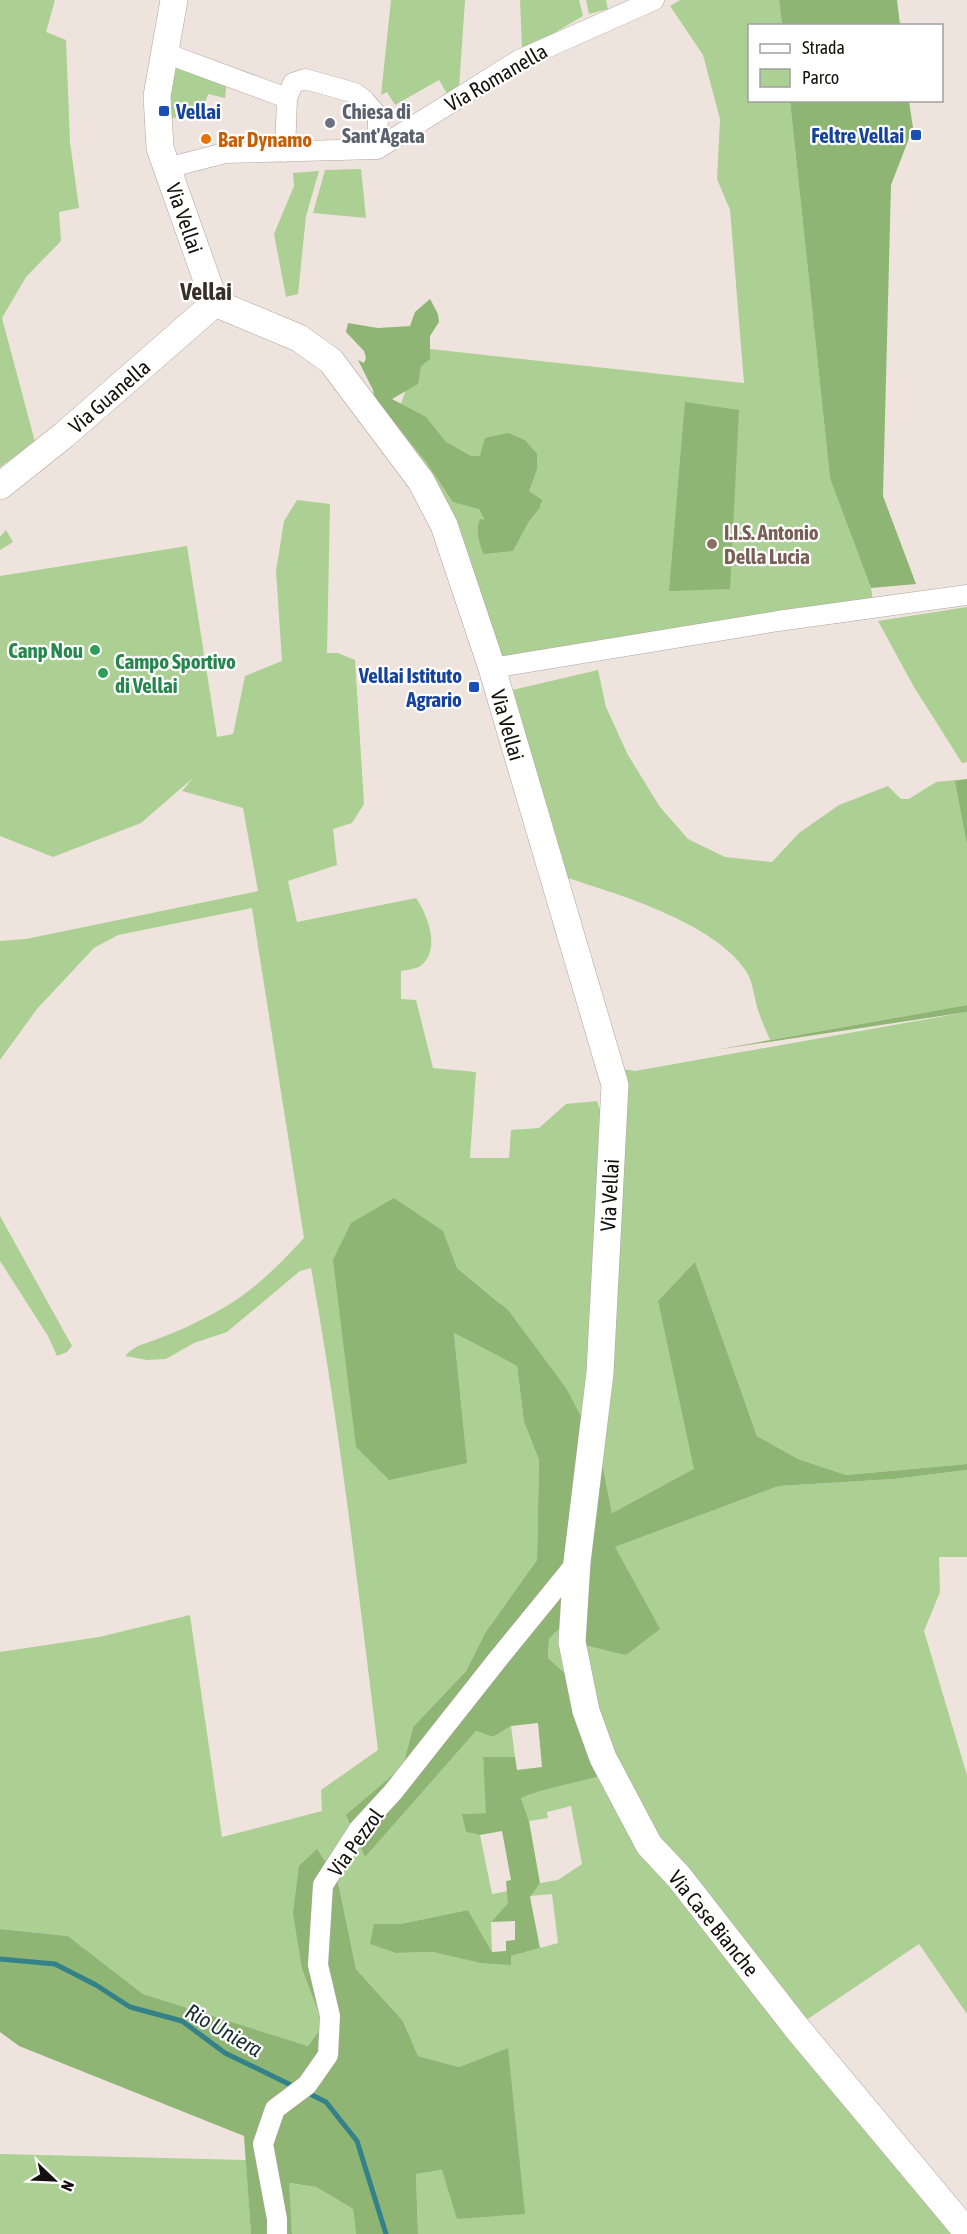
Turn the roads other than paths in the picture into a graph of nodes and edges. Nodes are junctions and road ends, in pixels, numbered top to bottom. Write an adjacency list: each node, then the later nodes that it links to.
1 (174, 0): 3 (street, Via Vellai)
2 (654, 0): 5 (street, Via Romanella)
3 (165, 52): 4 (street); 7 (street, Via Vellai)
4 (287, 98): 5 (street); 6 (street)
5 (377, 149): 6 (street)
6 (285, 152): 7 (street)
7 (167, 168): 8 (street, Via Vellai)
8 (215, 303): 9 (street, Via Guanella); 11 (street, Via Vellai)
9 (0, 486)
10 (967, 595): 11 (street)
11 (492, 668): 12 (street, Via Vellai)
12 (577, 1562): 13 (street, Via Case Bianche); 14 (street, Via Pezzol)
13 (967, 2232)
14 (277, 2234)

